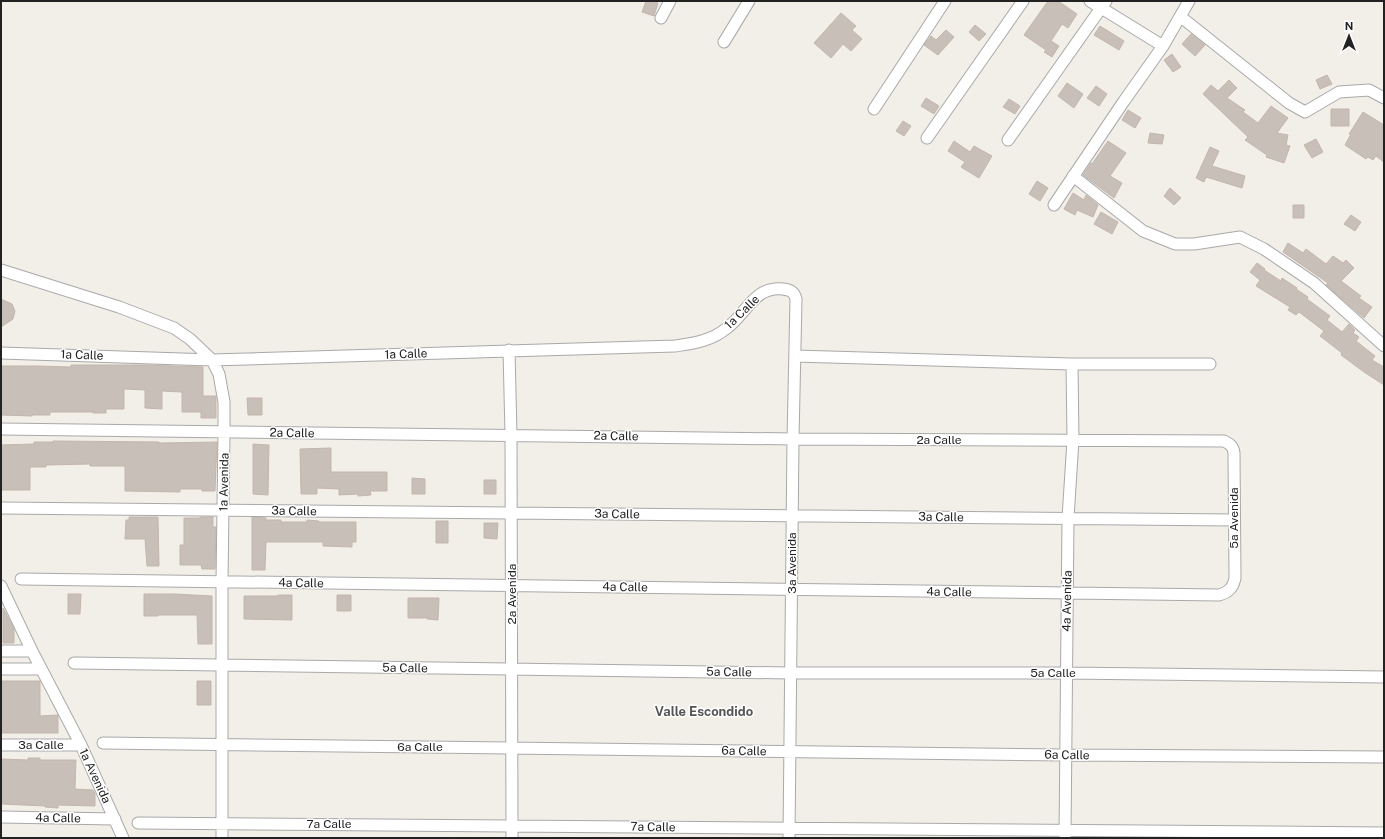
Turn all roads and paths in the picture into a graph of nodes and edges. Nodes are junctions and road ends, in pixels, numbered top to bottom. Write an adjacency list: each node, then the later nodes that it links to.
1 (670, 1): 9 (street)
2 (750, 1): 10 (street)
3 (945, 1): 13 (street)
4 (1024, 1): 14 (street)
5 (1090, 1): 7 (street)
6 (1189, 1): 8 (street)
7 (1103, 5): 11 (street); 15 (street)
8 (1181, 17): 11 (street); 12 (street)
9 (661, 18)
10 (724, 42)
11 (1163, 46): 16 (street)
12 (1384, 98)
13 (874, 108)
14 (927, 138)
15 (1008, 140)
16 (1073, 176): 17 (street); 20 (street)
17 (1054, 205)
18 (1, 270): 24 (street, 1a Avenida)
19 (790, 290): 21 (street, 1a Calle); 23 (street, 3a Avenida)
20 (1384, 346)
21 (509, 350): 24 (street, 1a Calle); 29 (street, 2a Avenida)
22 (1, 353): 24 (street, 1a Calle)
23 (795, 356): 25 (street); 30 (street, 3a Avenida)
24 (212, 360): 28 (street, 1a Avenida)
25 (1072, 364): 26 (street); 31 (street, 4a Avenida)
26 (1210, 364)
27 (1, 429): 28 (street, 2a Calle)
28 (224, 432): 29 (street, 2a Calle); 34 (street, 1a Avenida)
29 (512, 435): 30 (street, 2a Calle); 35 (street, 2a Avenida)
30 (793, 439): 31 (street, 2a Calle); 36 (street, 3a Avenida)
31 (1073, 440): 32 (street, 2a Calle); 37 (street, 4a Avenida)
32 (1230, 444): 38 (street, 5a Avenida)
33 (1, 508): 34 (street, 3a Calle)
34 (223, 510): 35 (street, 3a Calle); 40 (street, 1a Avenida)
35 (512, 513): 36 (street, 3a Calle); 42 (street, 2a Avenida)
36 (792, 515): 37 (street, 3a Calle); 43 (street, 3a Avenida)
37 (1068, 518): 38 (street, 3a Calle); 45 (street, 4a Avenida)
38 (1234, 520): 44 (street, 5a Avenida)
39 (21, 579): 40 (street, 4a Calle)
40 (222, 582): 42 (street, 4a Calle); 49 (street, 1a Avenida)
41 (1, 586): 47 (street, 1a Avenida)
42 (512, 586): 43 (street, 4a Calle); 52 (street, 2a Avenida)
43 (792, 590): 45 (street, 4a Calle); 53 (street, 3a Avenida)
44 (1228, 592): 45 (street, 4a Calle)
45 (1067, 593): 54 (street, 4a Avenida)
46 (1, 651): 47 (street)
47 (32, 652): 51 (street, 1a Avenida)
48 (74, 663): 49 (street, 5a Calle)
49 (222, 666): 52 (street, 5a Calle); 59 (street, 1a Avenida)
50 (1, 669): 51 (street)
51 (42, 669): 58 (street, 1a Avenida)
52 (512, 669): 53 (street, 5a Calle); 60 (street, 2a Avenida)
53 (790, 673): 54 (street, 5a Calle); 61 (street, 3a Avenida)
54 (1067, 673): 55 (street, 5a Calle); 62 (street, 4a Avenida)
55 (1384, 677)
56 (103, 743): 59 (street, 6a Calle)
57 (1, 744): 58 (street, 3a Calle)
58 (81, 745): 65 (street, 1a Avenida)
59 (222, 746): 60 (street, 6a Calle); 67 (street, 1a Avenida)
60 (512, 748): 61 (street, 6a Calle); 68 (street, 2a Avenida)
61 (790, 752): 62 (street, 6a Calle); 69 (street, 3a Avenida)
62 (1066, 755): 63 (street, 6a Calle); 71 (street, 4a Avenida)
63 (1384, 757)
64 (1, 817): 65 (street, 4a Calle)
65 (115, 819): 72 (street, 1a Avenida)
66 (138, 823): 67 (street, 7a Calle)
67 (222, 823): 68 (street, 7a Calle); 73 (street, 1a Avenida)
68 (512, 826): 69 (street, 7a Calle); 74 (street, 2a Avenida)
69 (789, 833): 71 (street, 7a Calle)
70 (1384, 833): 71 (street, 7a Calle)
71 (1065, 834)
72 (123, 838)
73 (222, 838)
74 (512, 838)

